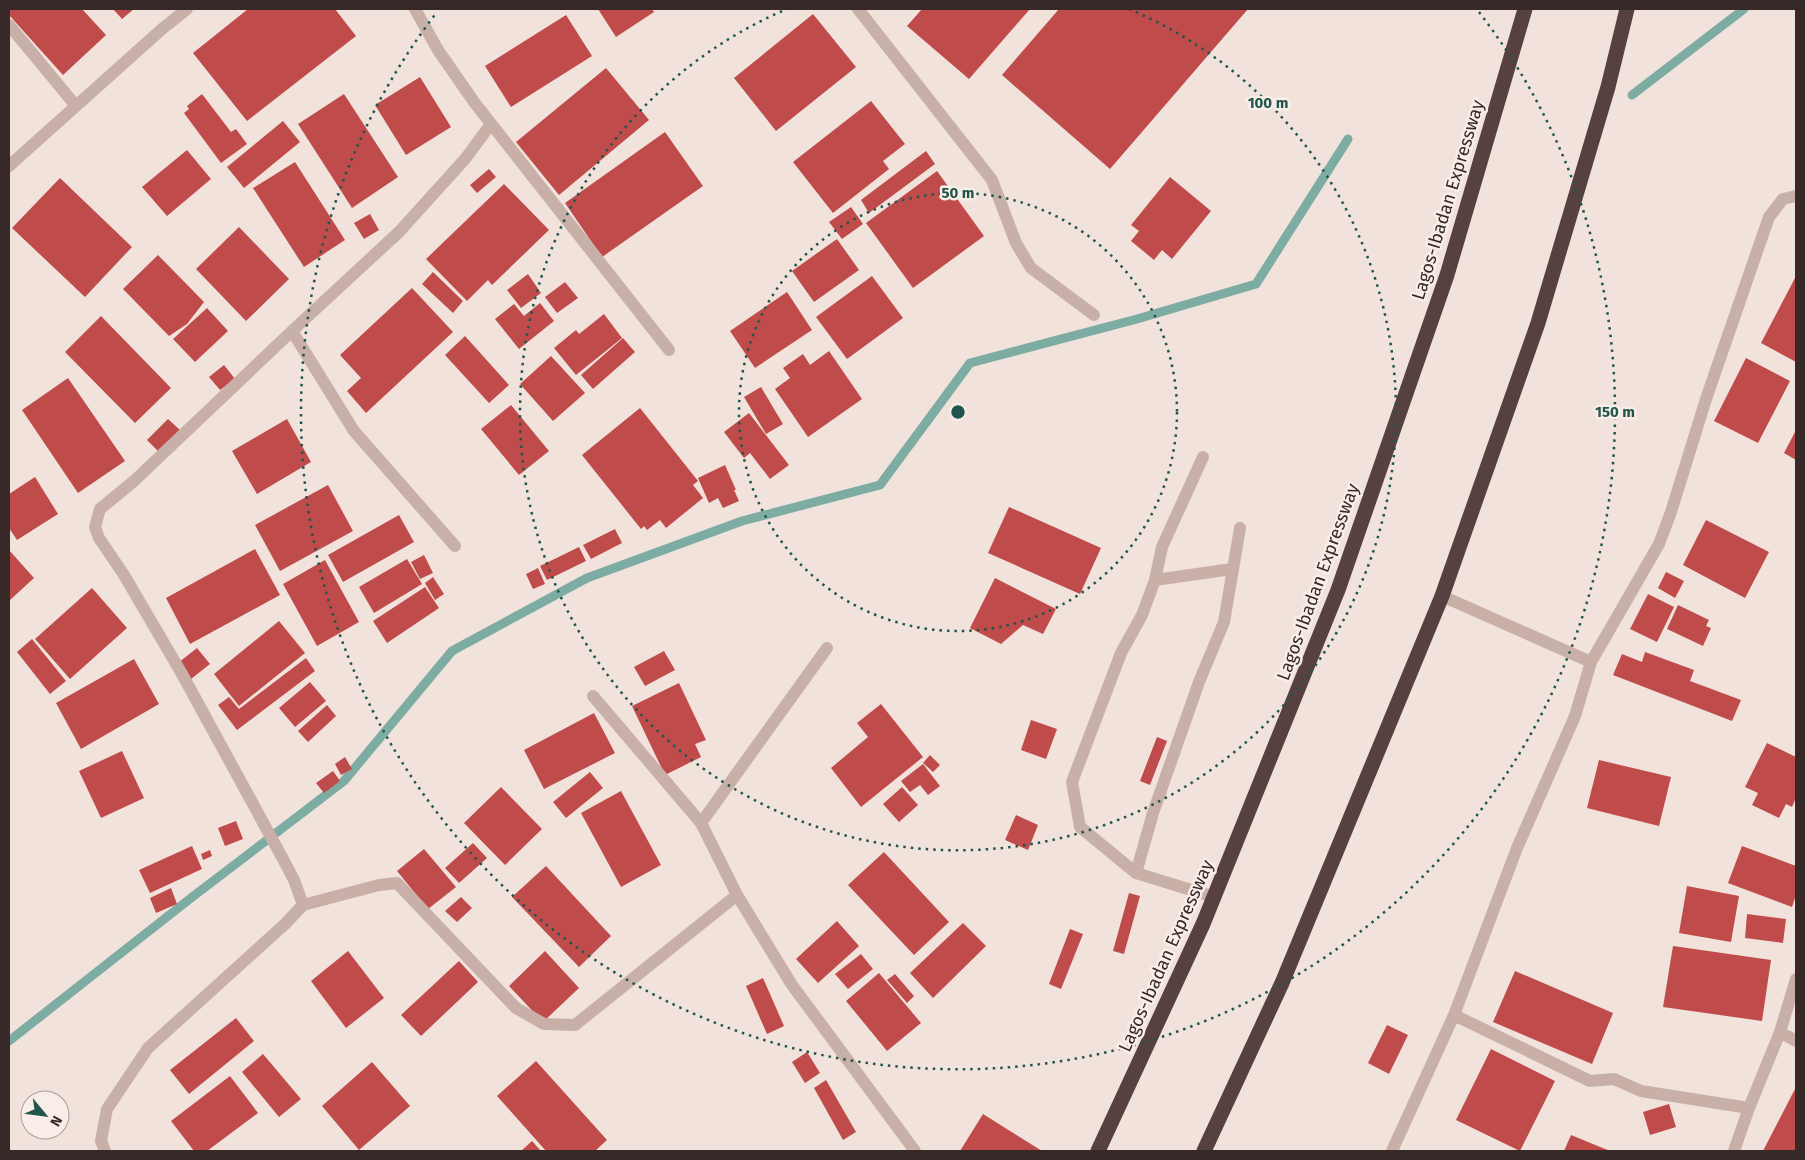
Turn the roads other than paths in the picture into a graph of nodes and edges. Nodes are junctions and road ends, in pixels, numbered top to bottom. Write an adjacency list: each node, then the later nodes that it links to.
1 (187, 9): 7 (street)
2 (415, 9): 8 (street)
3 (858, 9): 11 (street)
4 (1525, 9): 26 (highway, Lagos-Ibadan Expressway)
5 (1627, 9): 19 (highway)
6 (9, 25): 7 (street)
7 (76, 106): 9 (street)
8 (490, 124): 12 (street); 13 (street)
9 (9, 166)
10 (1796, 196): 21 (street)
11 (1094, 315)
12 (292, 331): 16 (street); 27 (street)
13 (669, 350)
14 (1203, 457): 18 (street)
15 (1240, 528): 17 (street)
16 (455, 546)
17 (1232, 569): 18 (street); 24 (street)
18 (1155, 580): 24 (street)
19 (1442, 596): 21 (street); 36 (highway)
20 (827, 648): 23 (street)
21 (1591, 662): 29 (street)
22 (593, 696): 23 (street)
23 (701, 823): 25 (street)
24 (1136, 873): 26 (street)
25 (737, 896): 27 (street); 34 (street)
26 (1214, 897): 35 (highway, Lagos-Ibadan Expressway)
27 (303, 906): 33 (street)
28 (1796, 979): 30 (street)
29 (1454, 1014): 32 (street); 37 (street)
30 (1780, 1032): 31 (street); 32 (street)
31 (1796, 1041)
32 (1749, 1108): 38 (street)
33 (105, 1151)
34 (916, 1151)
35 (1098, 1151)
36 (1204, 1151)
37 (1392, 1151)
38 (1734, 1151)

